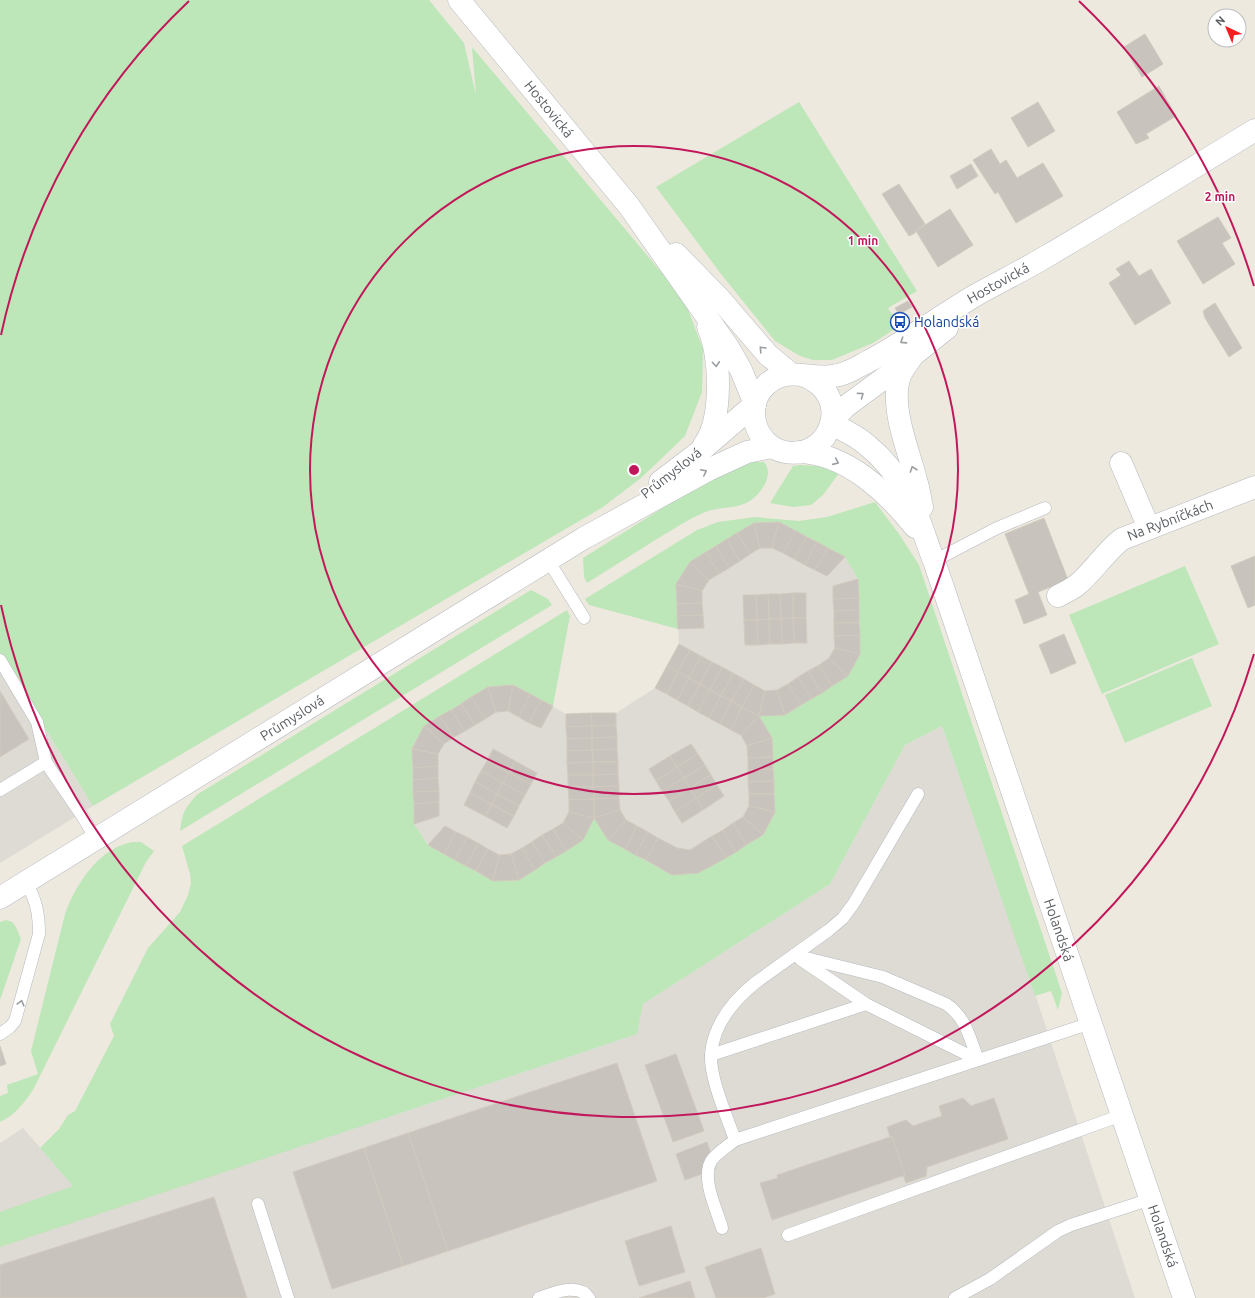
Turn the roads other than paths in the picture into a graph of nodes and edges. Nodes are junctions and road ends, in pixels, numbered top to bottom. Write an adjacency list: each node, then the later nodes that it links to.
1 (464, 6): 3 (street, Hostovická)
2 (1255, 130): 4 (street, Hostovická)
3 (628, 206): 5 (street, Hostovická); 7 (street, Hostovická, one-way to 3)
4 (1045, 258): 6 (street, Hostovická); 7 (street, Hostovická, one-way to 7)
5 (696, 300): 8 (street, Hostovická); 12 (street, one-way to 12)
6 (915, 352): 9 (street, Hostovická, one-way to 6); 19 (street, Holandská, one-way to 6)
7 (797, 374): 8 (street, Hostovická); 9 (street, Hostovická)
8 (755, 404): 10 (street, Hostovická); 12 (street, Průmyslová)
9 (831, 422): 11 (street, Hostovická); 19 (street, Holandská)
10 (772, 447): 11 (street, Hostovická); 17 (street, Průmyslová, one-way to 10)
11 (799, 452): 19 (street, Holandská, one-way to 19)
12 (698, 453): 17 (street, Průmyslová)
13 (1121, 463): 16 (street)
14 (1255, 487): 16 (street, Na Rybníčkách)
15 (1045, 508): 19 (lane)
16 (1149, 528): 20 (street, Na Rybníčkách)
17 (584, 538): 18 (street, Průmyslová)
18 (548, 560): 21 (lane); 26 (street, Průmyslová)
19 (934, 561): 31 (street, Holandská)
20 (1058, 596)
21 (584, 618)
22 (0, 660): 23 (lane)
23 (46, 762): 24 (lane); 26 (lane)
24 (0, 790)
25 (918, 794): 29 (lane)
26 (96, 839): 27 (street, Průmyslová)
27 (26, 882): 28 (street, Průmyslová); 32 (lane, one-way to 27)
28 (0, 898)
29 (794, 955): 30 (lane); 33 (lane); 34 (lane)
30 (866, 1004): 33 (lane); 34 (lane)
31 (1091, 1023): 34 (lane); 35 (street, Holandská)
32 (0, 1034)
33 (711, 1055): 36 (lane)
34 (978, 1060): 36 (lane)
35 (1122, 1115): 37 (street, Holandská); 40 (lane)
36 (735, 1140): 39 (lane)
37 (1151, 1199): 44 (lane); 45 (street, Holandská)
38 (258, 1204): 41 (lane)
39 (722, 1228)
40 (788, 1235)
41 (288, 1298)
42 (539, 1298): 43 (lane)
43 (589, 1298)
44 (955, 1298)
45 (1184, 1298)

